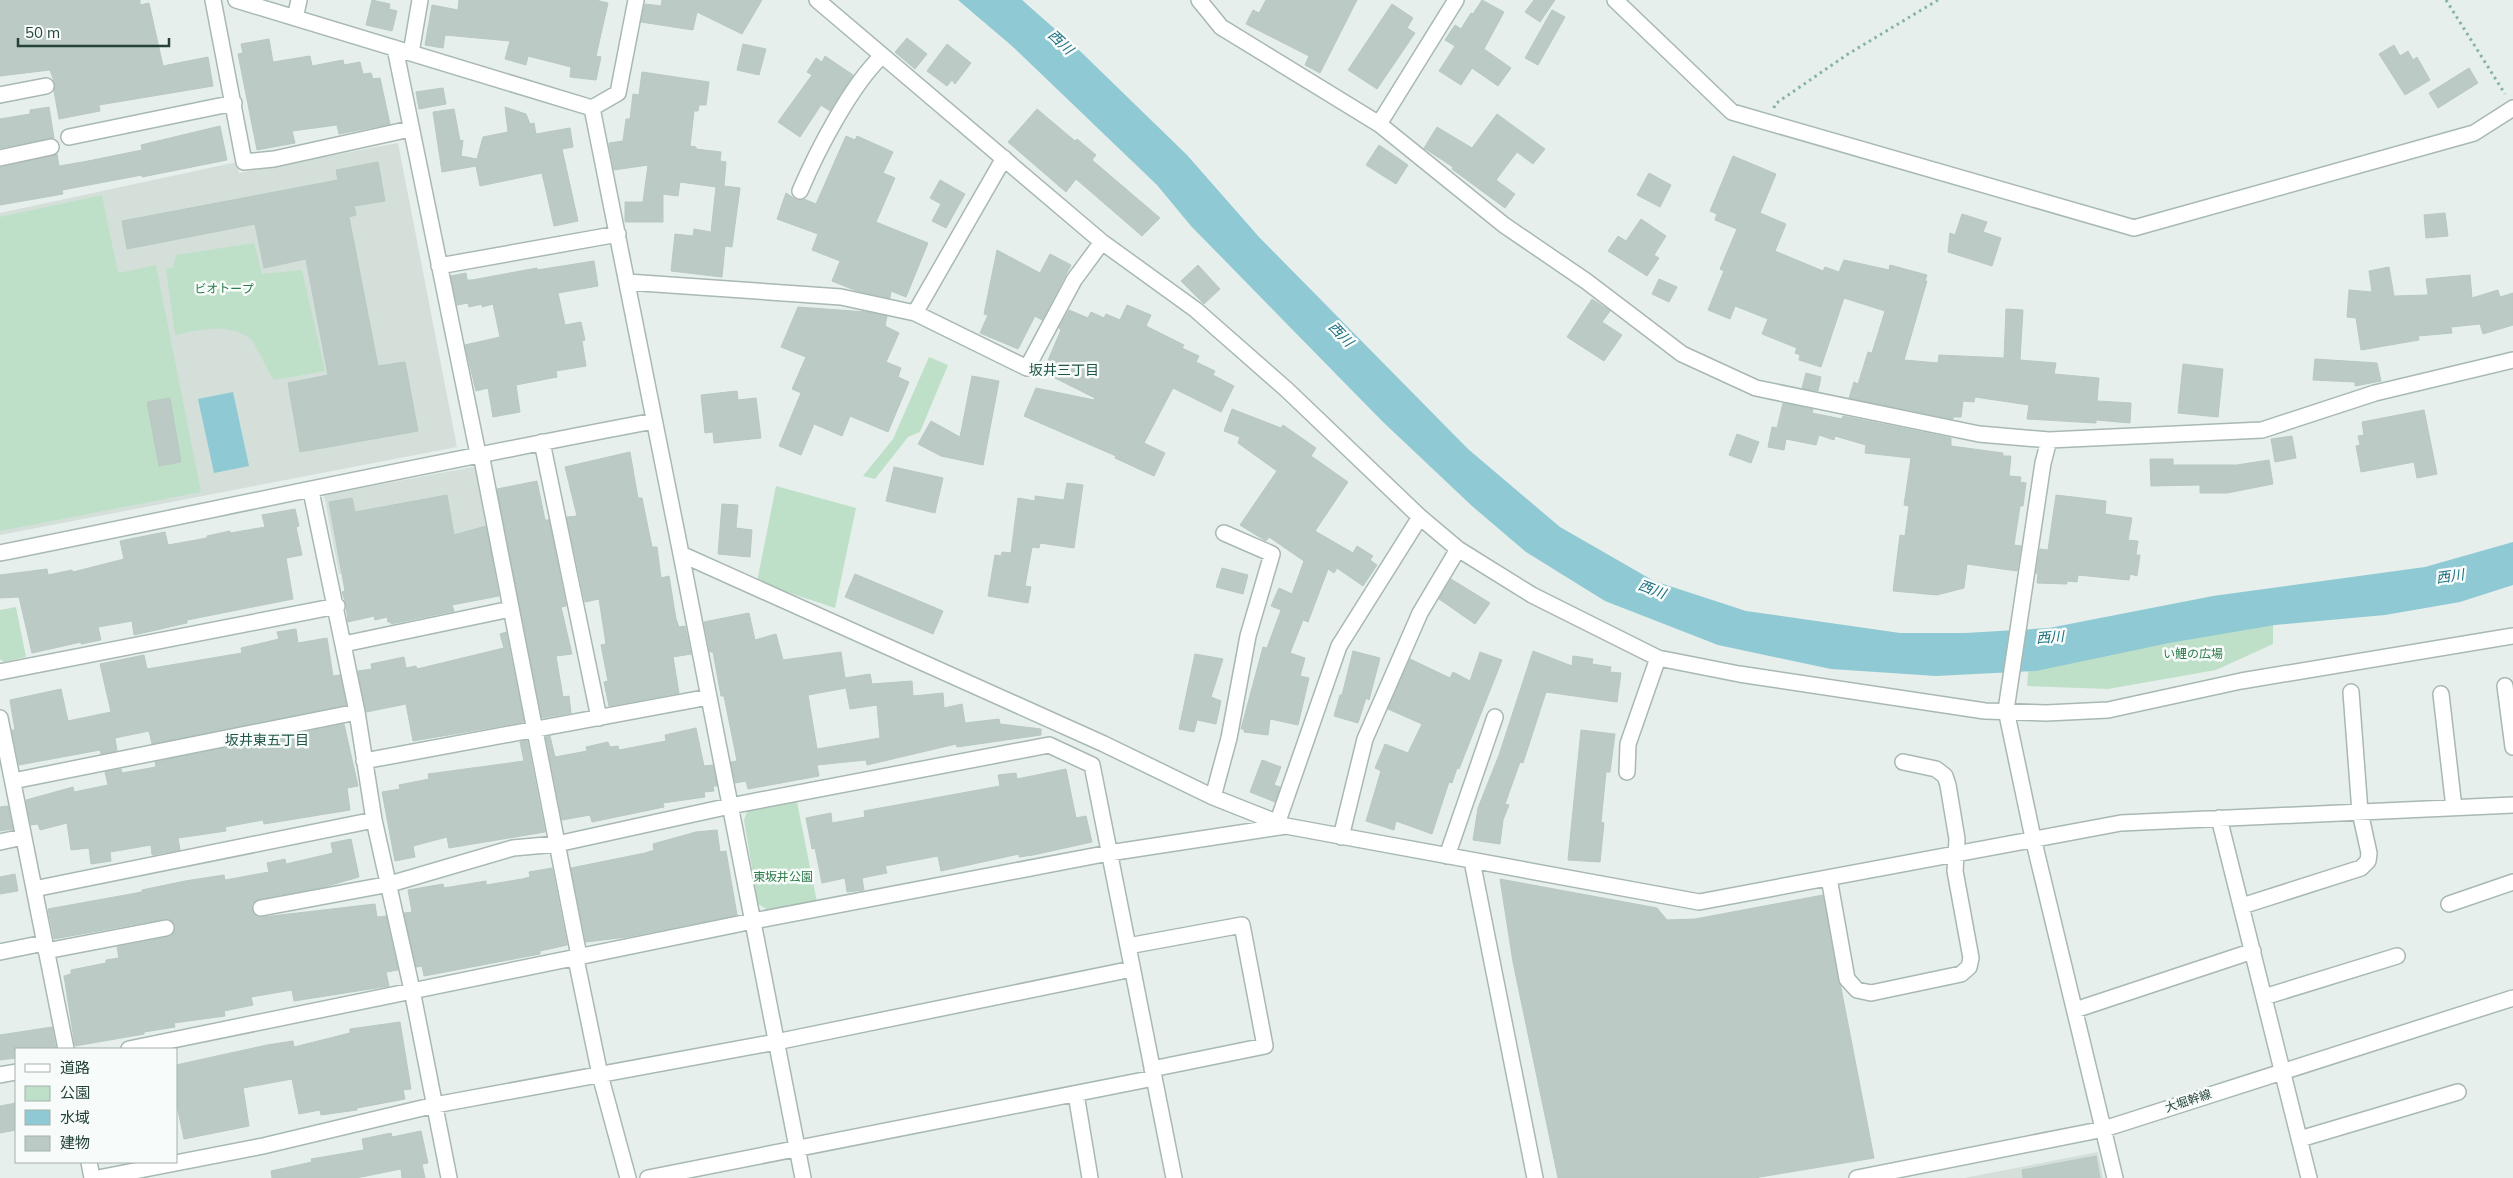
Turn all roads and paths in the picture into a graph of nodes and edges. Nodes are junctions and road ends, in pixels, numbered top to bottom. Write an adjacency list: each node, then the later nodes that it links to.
1 (213, 0): 18 (street)
2 (236, 0): 12 (street)
3 (299, 0): 12 (street)
4 (420, 0): 14 (street)
5 (636, 0): 20 (street)
6 (817, 0): 15 (street)
7 (1199, 0): 22 (street)
8 (1456, 0): 22 (street)
9 (1615, 0): 21 (street)
10 (1938, 0): 21 (path)
11 (2446, 0): 19 (path)
12 (295, 18): 13 (street)
13 (394, 48): 14 (street); 23 (street)
14 (411, 53): 20 (street)
15 (882, 56): 27 (street); 28 (street)
16 (46, 86): 17 (street)
17 (0, 95)
18 (234, 103): 23 (street); 24 (street)
19 (2510, 103): 21 (street)
20 (592, 108): 29 (street)
21 (1772, 123)
22 (1379, 124): 36 (street)
23 (410, 129): 31 (street)
24 (69, 137)
25 (52, 147): 26 (street)
26 (0, 158)
27 (1004, 158): 30 (street); 33 (street)
28 (800, 191)
29 (618, 234): 31 (street); 32 (street)
30 (1102, 242): 33 (street); 40 (street)
31 (439, 266): 38 (street)
32 (627, 282): 33 (street); 35 (street)
33 (915, 313)
34 (2513, 360): 36 (street)
35 (654, 421): 37 (street); 44 (street)
36 (2048, 440): 55 (street)
37 (542, 442): 38 (street); 59 (street)
38 (479, 454): 39 (street); 60 (street)
39 (312, 491): 43 (street); 45 (street)
40 (1420, 518): 42 (street); 76 (street)
41 (1224, 533): 69 (street)
42 (1458, 549): 49 (street); 78 (street)
43 (0, 553)
44 (681, 554): 54 (street); 62 (street)
45 (337, 606): 48 (street); 50 (street)
46 (501, 611): 48 (street)
47 (2513, 636): 55 (street)
48 (344, 644): 56 (street)
49 (1658, 658): 55 (street); 67 (street)
50 (0, 672)
51 (2506, 686): 63 (street)
52 (2351, 692): 73 (street)
53 (2441, 694): 72 (street)
54 (709, 697): 59 (street); 71 (street)
55 (2006, 710): 79 (street)
56 (358, 712): 64 (street); 68 (street)
57 (1495, 717): 84 (street)
58 (0, 718): 61 (street)
59 (599, 718): 60 (street)
60 (534, 731): 64 (street); 81 (street)
61 (2, 736): 68 (street)
62 (1104, 744): 66 (street); 69 (street)
63 (2513, 747)
64 (364, 761): 75 (street)
65 (1903, 762): 83 (street)
66 (1092, 765): 71 (street); 82 (street)
67 (1627, 772)
68 (12, 781): 77 (street)
69 (1213, 797): 76 (street)
70 (2513, 805): 72 (street)
71 (730, 806): 81 (street); 93 (street)
72 (2454, 808): 73 (street)
73 (2360, 812): 74 (street); 91 (street)
74 (2219, 818): 79 (street); 91 (street)
75 (374, 820): 88 (street); 89 (street)
76 (1282, 824): 78 (street); 82 (street)
77 (23, 837): 80 (street); 89 (street)
78 (1341, 837): 84 (street)
79 (2033, 838): 83 (street); 105 (street)
80 (0, 842)
81 (557, 844): 88 (street); 100 (street)
82 (1109, 853): 93 (street); 95 (street)
83 (1956, 855): 86 (street); 86 (street)
84 (1447, 856): 85 (street)
85 (1472, 861): 86 (street); 131 (street)
86 (1829, 878)
87 (2513, 882): 90 (street)
88 (390, 884): 92 (street); 102 (street)
89 (34, 889): 96 (street)
90 (2449, 904)
91 (2242, 906): 97 (street)
92 (260, 908)
93 (753, 921): 100 (street); 106 (street)
94 (166, 928): 96 (street)
95 (1128, 946): 101 (street); 111 (street)
96 (45, 947): 98 (street); 107 (street)
97 (2253, 951): 103 (street); 105 (street)
98 (0, 952)
99 (2397, 956): 103 (street)
100 (578, 957): 102 (street); 113 (street)
101 (1132, 969): 106 (street); 111 (street)
102 (412, 990): 108 (street); 116 (street)
103 (2264, 997): 109 (street)
104 (2513, 998): 109 (street, 大堀幹線)
105 (2075, 1010): 117 (street)
106 (776, 1042): 113 (street); 119 (street)
107 (66, 1048)
108 (134, 1048)
109 (2283, 1071): 117 (street, 大堀幹線); 118 (street)
110 (15, 1072): 112 (street)
111 (1153, 1073): 115 (street); 130 (street)
112 (0, 1075)
113 (600, 1075): 116 (street); 126 (street)
114 (2458, 1092): 118 (street)
115 (1076, 1094): 119 (street); 129 (street)
116 (435, 1106): 120 (street); 125 (street)
117 (2104, 1129): 132 (street, 大堀幹線); 133 (street)
118 (2300, 1139): 134 (street)
119 (797, 1148): 127 (street); 128 (street)
120 (178, 1162)
121 (89, 1163): 123 (street)
122 (175, 1163): 124 (street)
123 (92, 1178)
124 (98, 1178)
125 (449, 1178)
126 (628, 1178)
127 (648, 1178)
128 (803, 1178)
129 (1090, 1178)
130 (1174, 1178)
131 (1535, 1178)
132 (1857, 1178)
133 (2115, 1178)
134 (2310, 1178)

